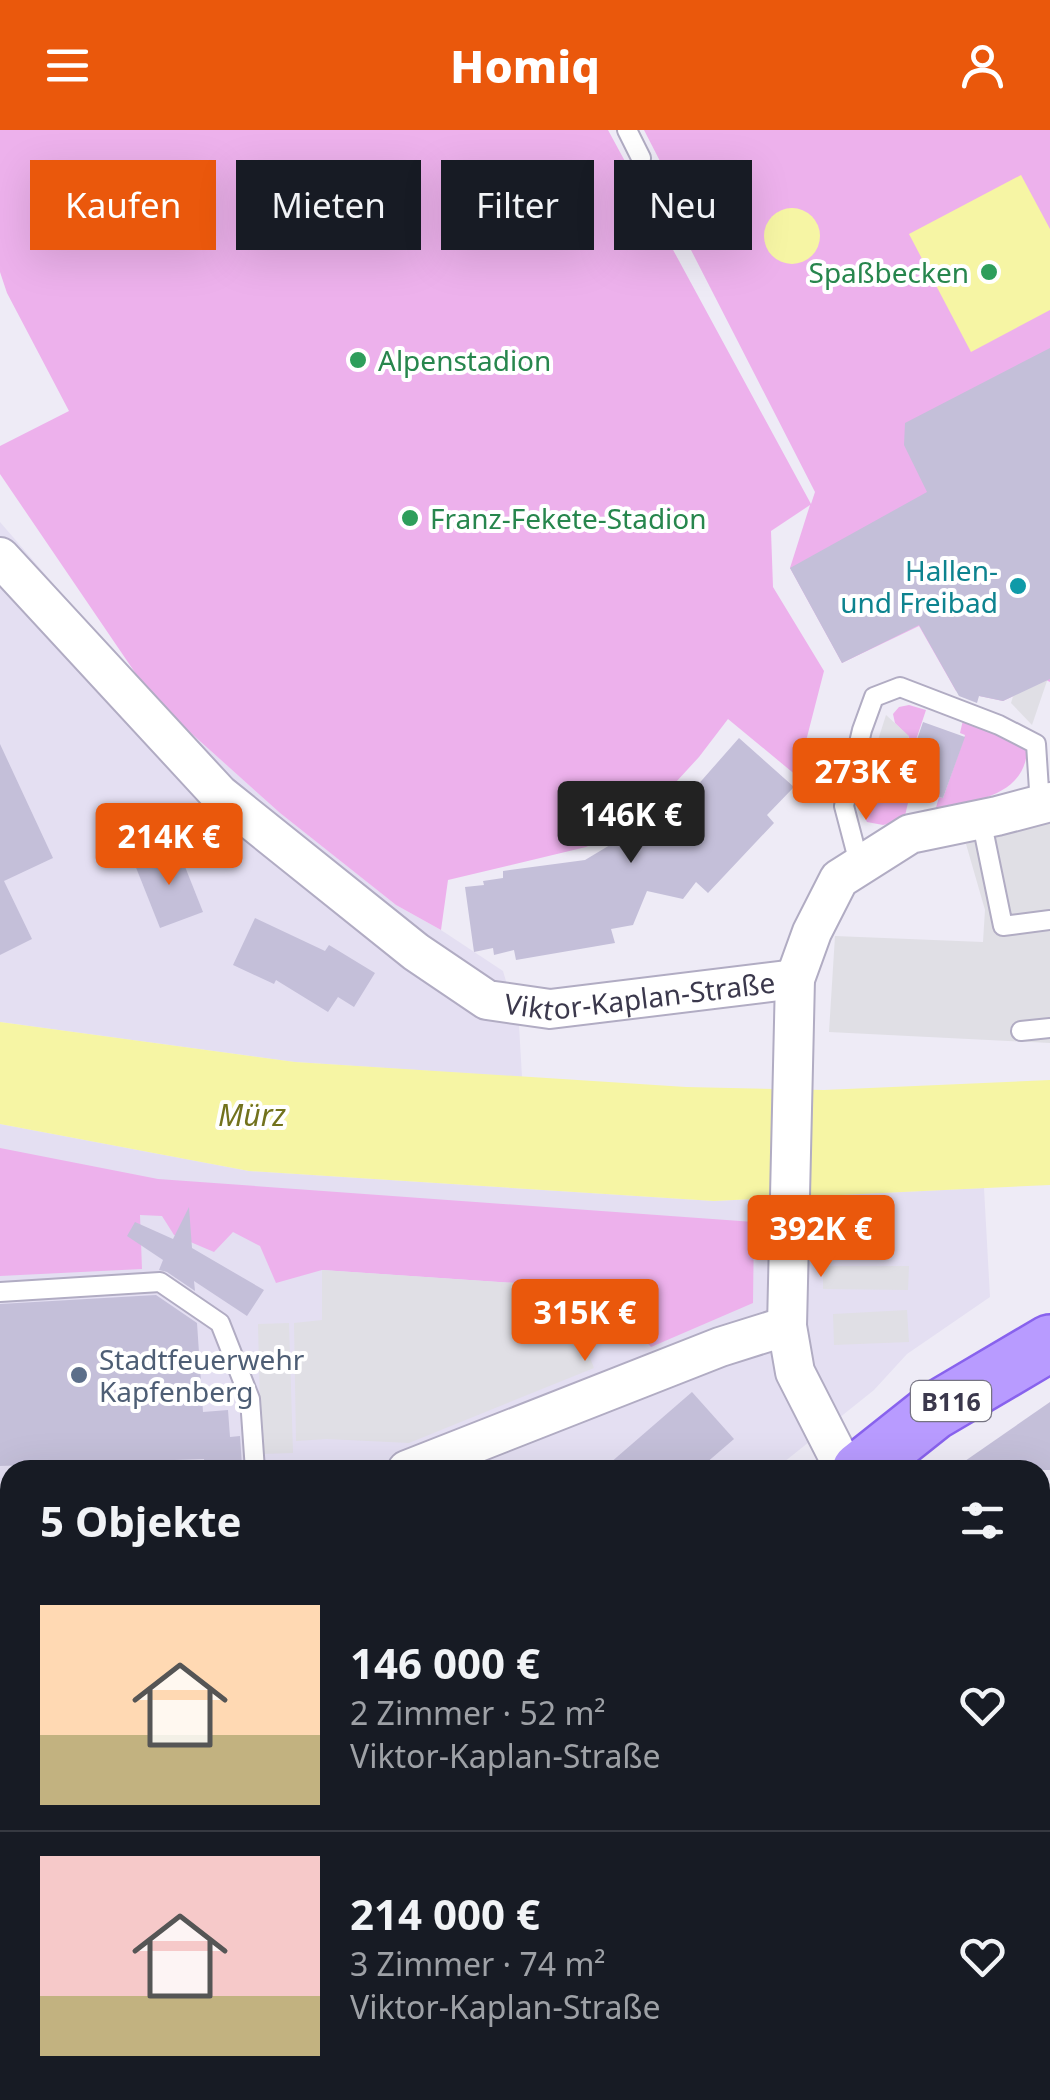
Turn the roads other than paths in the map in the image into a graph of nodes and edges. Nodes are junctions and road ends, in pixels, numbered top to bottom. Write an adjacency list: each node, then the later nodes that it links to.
1 (627, 130): 2 (lane)
2 (641, 158)
3 (0, 556): 8 (street, Viktor-Kaplan-Straße)
4 (1045, 803): 5 (street); 6 (lane)
5 (982, 819): 6 (street); 7 (lane)
6 (860, 867): 8 (street)
7 (1050, 920)
8 (794, 979): 12 (street)
9 (1050, 1028): 10 (lane)
10 (1021, 1032)
11 (0, 1292): 14 (lane)
12 (787, 1326): 15 (street); 16 (street)
13 (1050, 1343): 17 (main road, B116)
14 (255, 1460)
15 (433, 1460)
16 (839, 1460)
17 (873, 1460)

